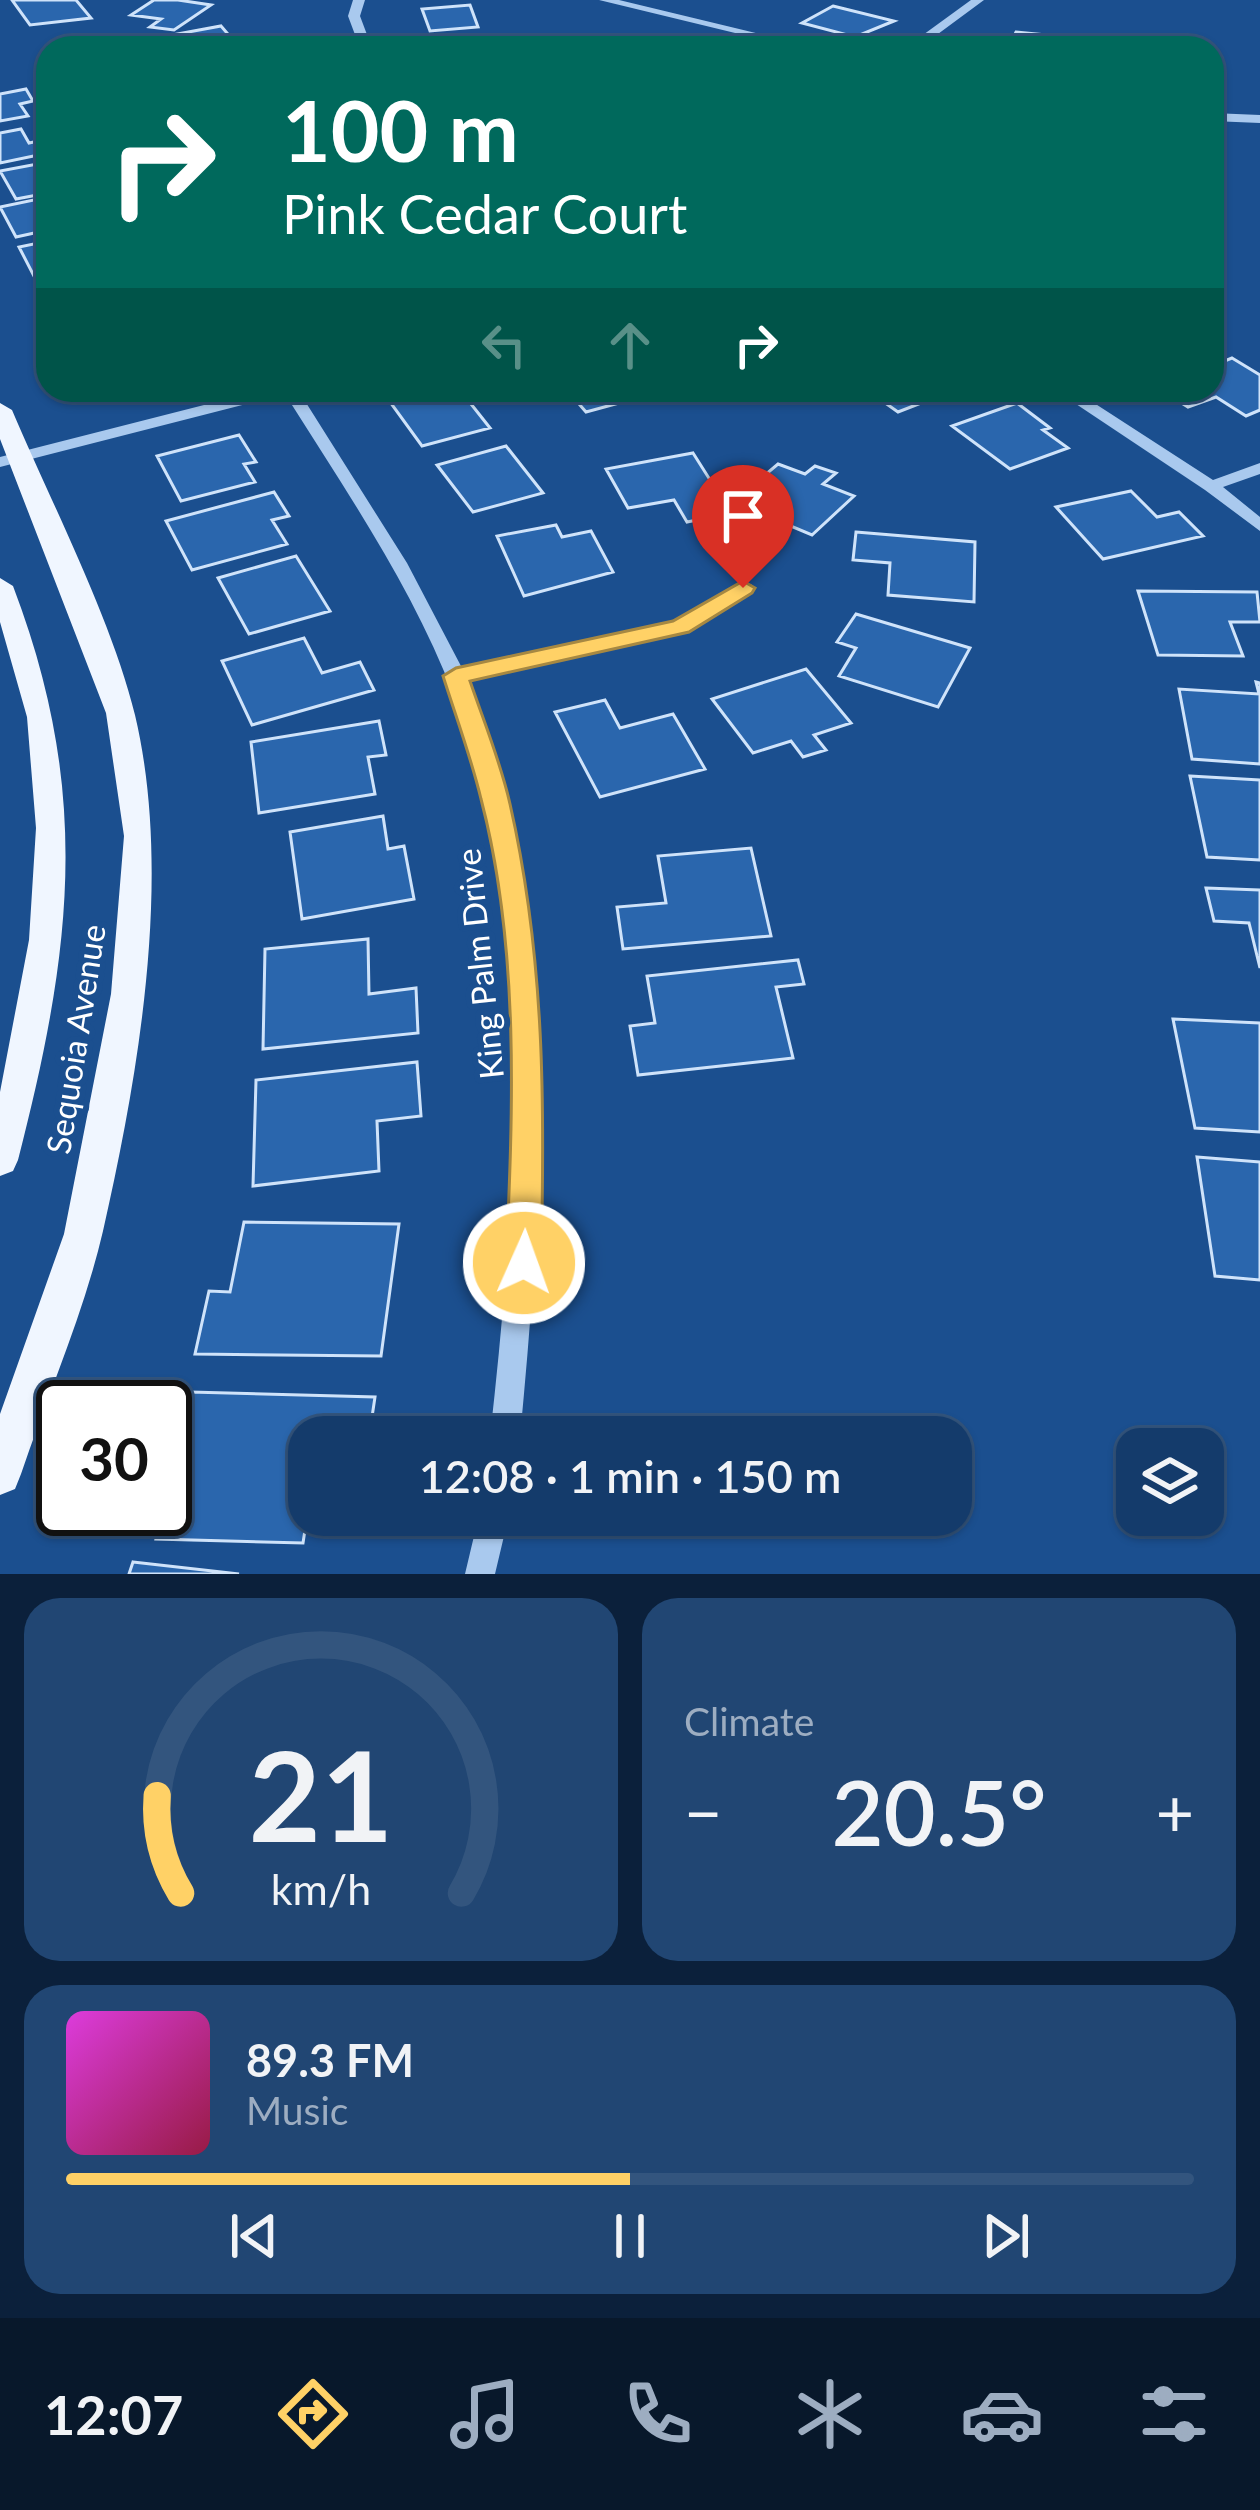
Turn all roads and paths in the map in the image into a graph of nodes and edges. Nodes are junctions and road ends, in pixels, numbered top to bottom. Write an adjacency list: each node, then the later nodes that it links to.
1 (359, 0): 4 (street)
2 (605, 0): 5 (street)
3 (978, 0): 6 (street)
4 (362, 36)
5 (760, 36)
6 (928, 36)
7 (1224, 118): 8 (street)
8 (1260, 119)
9 (239, 402): 13 (street)
10 (294, 402): 19 (street, King Palm Drive)
11 (1082, 402): 15 (street)
12 (0, 410): 13 (main road, Sequoia Avenue)
13 (10, 460): 22 (main road, Sequoia Avenue)
14 (1260, 468): 15 (street)
15 (1211, 486): 16 (street)
16 (1260, 526)
17 (0, 586): 20 (main road, Sequoia Avenue)
18 (743, 588): 19 (street)
19 (456, 676): 21 (street, King Palm Drive)
20 (0, 1160)
21 (507, 1416)
22 (0, 1474)
23 (489, 1536): 24 (street)
24 (480, 1574)

